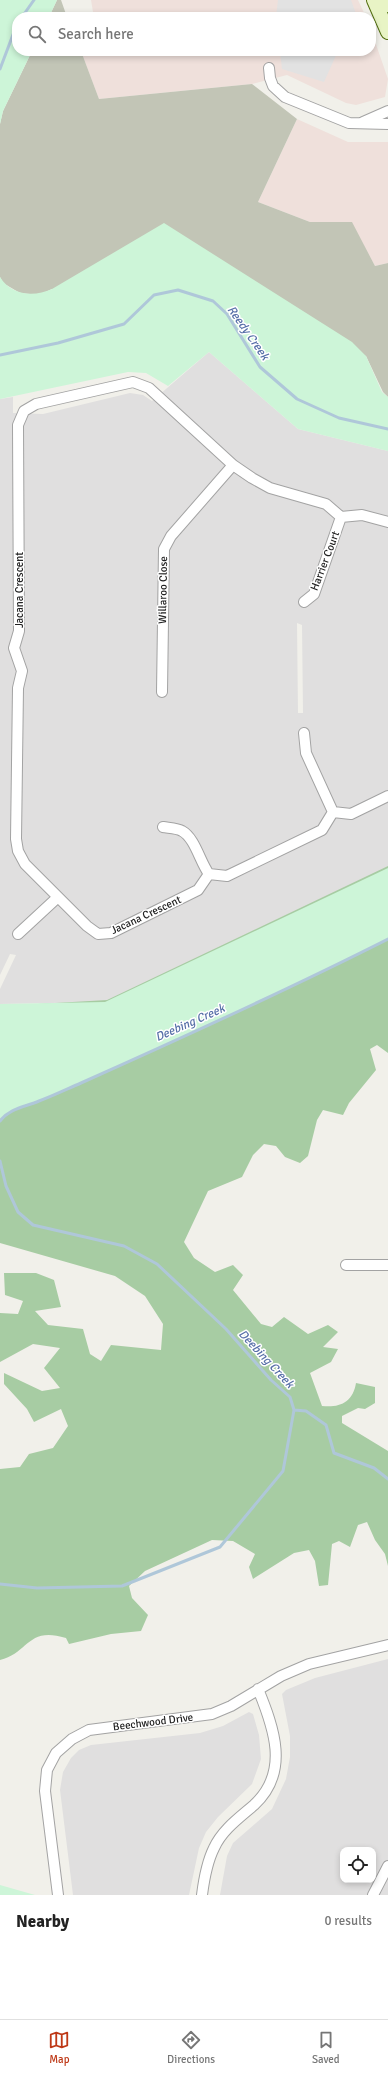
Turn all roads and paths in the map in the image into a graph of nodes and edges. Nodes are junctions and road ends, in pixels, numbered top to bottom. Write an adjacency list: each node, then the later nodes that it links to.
1 (374, 0): 4 (main road)
2 (385, 0): 3 (main road)
3 (388, 5)
4 (388, 32)
5 (269, 68): 7 (street)
6 (388, 111): 7 (street)
7 (361, 122): 8 (street)
8 (388, 124)
9 (233, 465): 10 (street, Jacana Crescent); 13 (street, Willaroo Close); 19 (street, Jacana Crescent)
10 (341, 517): 11 (street); 12 (street, Harrier Court)
11 (388, 522)
12 (304, 602)
13 (162, 692)
14 (304, 733): 16 (street)
15 (388, 796): 16 (street)
16 (334, 812): 18 (street)
17 (163, 827): 18 (street)
18 (209, 874): 19 (street, Jacana Crescent)
19 (58, 897): 20 (street)
20 (18, 934)
21 (346, 1264): 22 (street)
22 (388, 1265)
23 (388, 1645): 24 (street, Beechwood Drive)
24 (258, 1689): 26 (street, Beechwood Drive); 27 (street)
25 (388, 1866): 28 (street)
26 (58, 1895)
27 (202, 1895)
28 (373, 1895)

